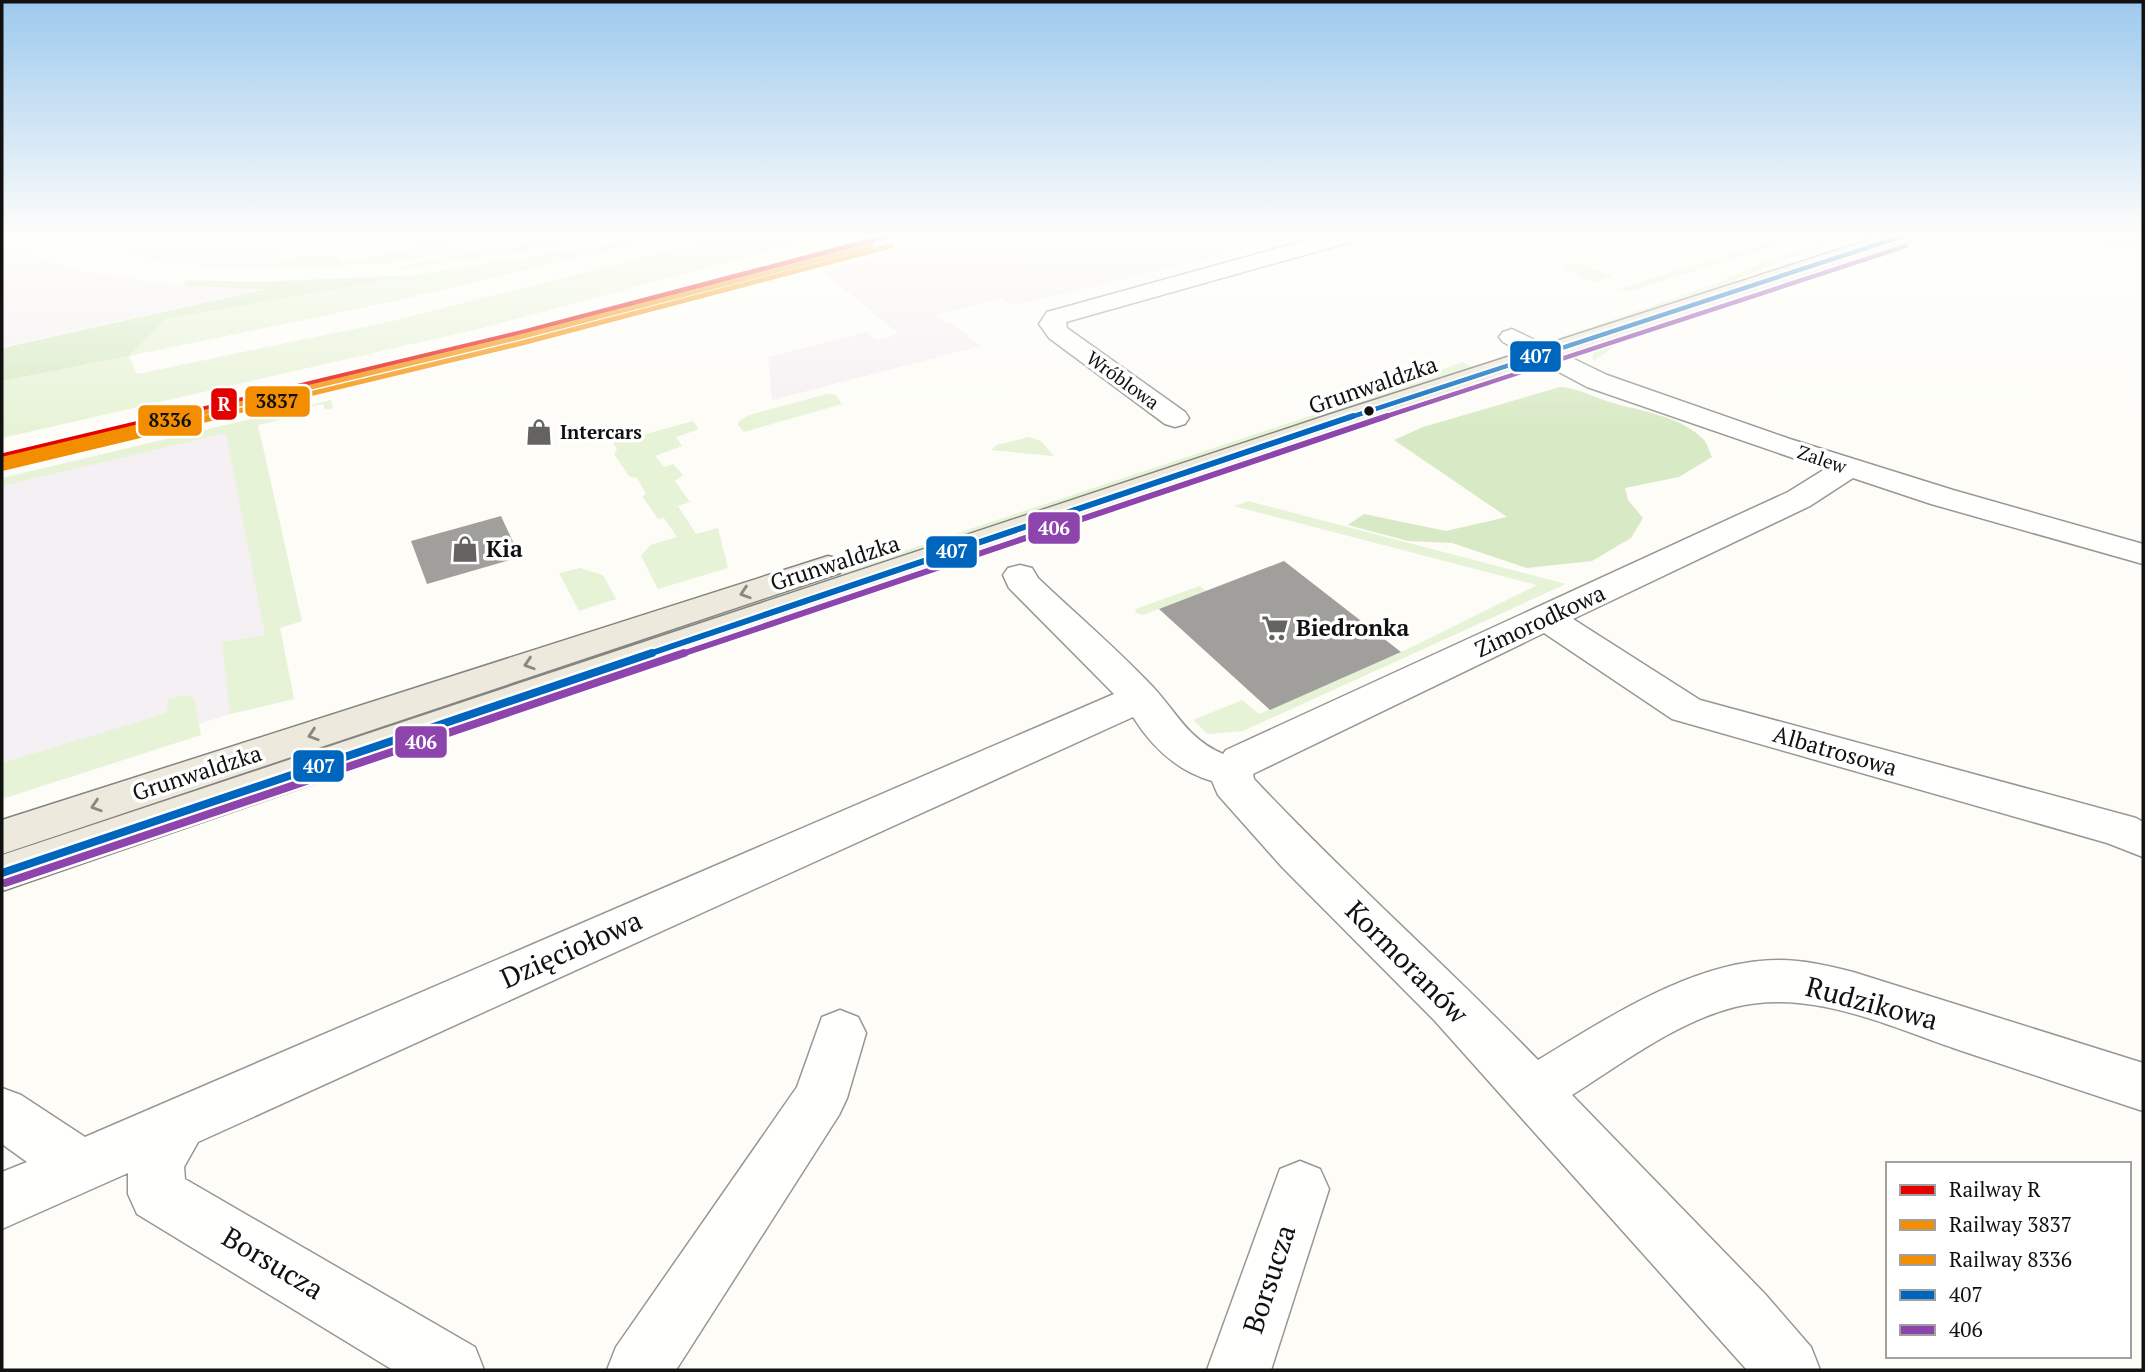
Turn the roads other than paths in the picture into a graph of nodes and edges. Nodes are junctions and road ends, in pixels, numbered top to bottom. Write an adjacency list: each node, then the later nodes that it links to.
1 (1117, 300): 5 (street, Wróblowa)
2 (1684, 300): 4 (main road, Grunwaldzka)
3 (1512, 337): 4 (street, Zalew); 12 (main road, Grunwaldzka, one-way to 12)
4 (1544, 341): 6 (street, Zalew); 14 (main road, Grunwaldzka)
5 (1175, 418)
6 (1849, 468): 7 (street, Zalew); 9 (street, Zimorodkowa)
7 (2143, 554)
8 (1020, 575): 10 (street)
9 (1547, 618): 11 (street, Zimorodkowa); 13 (street, Albatrosowa)
10 (1141, 698): 11 (street); 19 (street, Dzięciołowa)
11 (1233, 772): 17 (street, Kormoranów)
12 (2, 837)
13 (2143, 840)
14 (2, 873)
15 (840, 1033): 24 (street)
16 (2143, 1087): 17 (street, Rudzikowa)
17 (1533, 1091): 26 (street, Kormoranów)
18 (2, 1113): 20 (street)
19 (177, 1126): 20 (street, Dzięciołowa); 23 (street, Borsucza)
20 (80, 1166): 22 (street, Dzięciołowa)
21 (1300, 1189): 25 (street, Borsucza)
22 (2, 1201)
23 (452, 1370)
24 (639, 1370)
25 (1239, 1370)
26 (1788, 1370)

